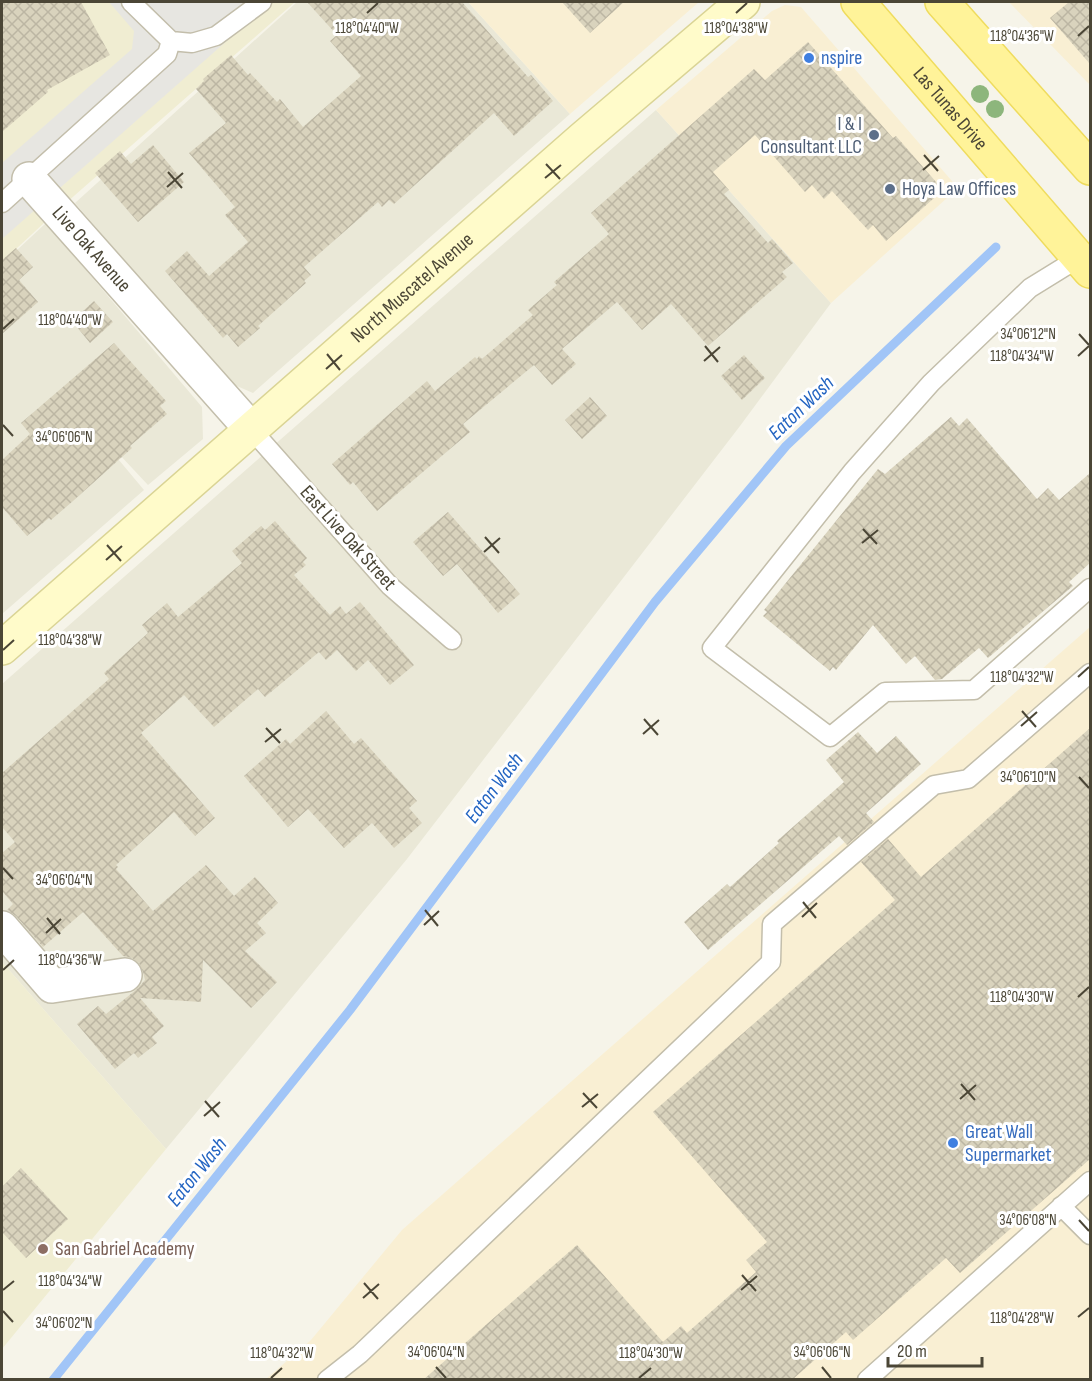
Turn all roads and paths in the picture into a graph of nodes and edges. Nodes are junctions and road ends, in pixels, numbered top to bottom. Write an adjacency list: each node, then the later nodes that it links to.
1 (131, 2): 6 (lane)
2 (262, 2): 6 (lane)
3 (743, 2): 11 (street, North Muscatel Avenue)
4 (858, 2): 10 (main road, Las Tunas Drive)
5 (942, 2): 7 (main road)
6 (171, 41): 8 (lane)
7 (1090, 168)
8 (29, 179): 9 (lane); 11 (street, Live Oak Avenue)
9 (2, 203)
10 (1082, 256): 12 (lane)
11 (251, 429): 13 (lane, East Live Oak Street); 14 (street, North Muscatel Avenue)
12 (1090, 588)
13 (452, 640)
14 (2, 648)
15 (1090, 673): 21 (lane)
16 (2, 928): 17 (street)
17 (125, 975)
18 (1090, 1181): 19 (lane)
19 (1061, 1206): 20 (lane); 22 (lane)
20 (1090, 1235)
21 (327, 1380)
22 (867, 1380)

